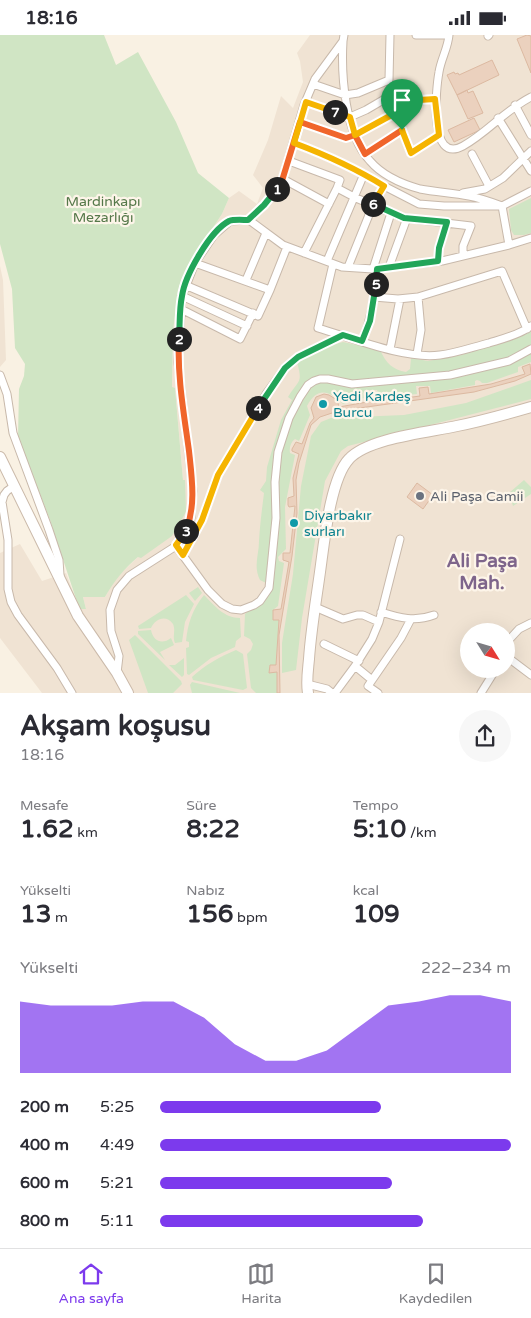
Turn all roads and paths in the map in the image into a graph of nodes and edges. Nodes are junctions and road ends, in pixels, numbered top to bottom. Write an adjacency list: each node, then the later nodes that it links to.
1 (390, 35): 7 (street)
2 (416, 35): 3 (street)
3 (449, 35): 9 (street)
4 (344, 38): 5 (street); 7 (street)
5 (313, 84): 7 (street); 10 (street)
6 (407, 86): 12 (street)
7 (345, 95): 12 (street)
8 (531, 97): 11 (street)
9 (435, 99): 15 (street); 16 (street)
10 (306, 102): 12 (street); 14 (street)
11 (515, 105): 13 (street); 17 (street)
12 (350, 117): 15 (street)
13 (498, 118): 16 (street); 22 (street)
14 (300, 122): 15 (street); 18 (street)
15 (355, 135): 20 (street)
16 (439, 135): 20 (street)
17 (531, 135)
18 (294, 143): 23 (street); 25 (street)
19 (531, 151): 22 (street)
20 (365, 154): 31 (street)
21 (472, 154): 28 (street)
22 (523, 159): 24 (street); 28 (street)
23 (289, 161): 26 (street); 29 (street)
24 (531, 171)
25 (364, 174): 27 (street); 32 (street)
26 (283, 179): 33 (street); 38 (street)
27 (384, 186): 34 (street); 35 (street)
28 (489, 186): 31 (street)
29 (338, 188): 32 (street); 33 (street)
30 (531, 191): 35 (street)
31 (455, 194): 35 (street)
32 (353, 197): 34 (street); 48 (street)
33 (329, 204): 44 (street)
34 (372, 205): 36 (street); 49 (street)
35 (502, 206): 42 (street)
36 (391, 213): 37 (street); 51 (street)
37 (408, 218): 39 (street); 50 (street)
38 (248, 220): 40 (street); 47 (street)
39 (447, 222): 45 (street); 46 (street)
40 (266, 233): 43 (street); 52 (street)
41 (531, 238): 42 (street)
42 (509, 245): 45 (street)
43 (287, 247): 44 (street); 54 (street)
44 (304, 253): 48 (street)
45 (463, 256): 46 (street)
46 (438, 261): 50 (street)
47 (195, 263): 52 (street); 53 (street)
48 (330, 263): 49 (street); 63 (street)
49 (348, 267): 51 (street)
50 (389, 267): 51 (street)
51 (375, 269): 56 (street)
52 (246, 280): 54 (street)
53 (185, 285): 55 (street); 60 (street)
54 (270, 290): 60 (street)
55 (182, 296): 59 (street); 61 (street)
56 (374, 297): 58 (street); 64 (street)
57 (418, 297): 58 (street); 62 (street); 67 (street)
58 (400, 299): 65 (street)
59 (181, 309): 61 (street); 73 (street)
60 (253, 313): 61 (street)
61 (247, 326)
62 (529, 327): 67 (street)
63 (343, 335): 64 (street); 74 (street)
64 (362, 341): 65 (street)
65 (390, 349): 67 (street)
66 (531, 349): 74 (street)
67 (417, 355)
68 (0, 375): 75 (street)
69 (531, 407): 76 (street)
70 (0, 457): 71 (street)
71 (14, 486): 75 (street); 91 (street)
72 (400, 539): 77 (street)
73 (176, 545): 74 (street); 86 (street)
74 (183, 555)
75 (61, 583): 86 (street)
76 (315, 607): 80 (street); 90 (street)
77 (381, 612): 79 (street); 80 (street)
78 (434, 615): 79 (street)
79 (411, 619): 89 (street)
80 (379, 622): 84 (street)
81 (531, 623): 82 (street)
82 (515, 633)
83 (324, 644): 84 (street)
84 (357, 663): 89 (street); 93 (street)
85 (515, 663): 87 (street)
86 (118, 673): 92 (street)
87 (531, 675)
88 (490, 678): 95 (street)
89 (372, 680): 94 (street)
90 (307, 689): 93 (street)
91 (72, 693)
92 (128, 693)
93 (334, 693)
94 (378, 693)
95 (481, 693)

